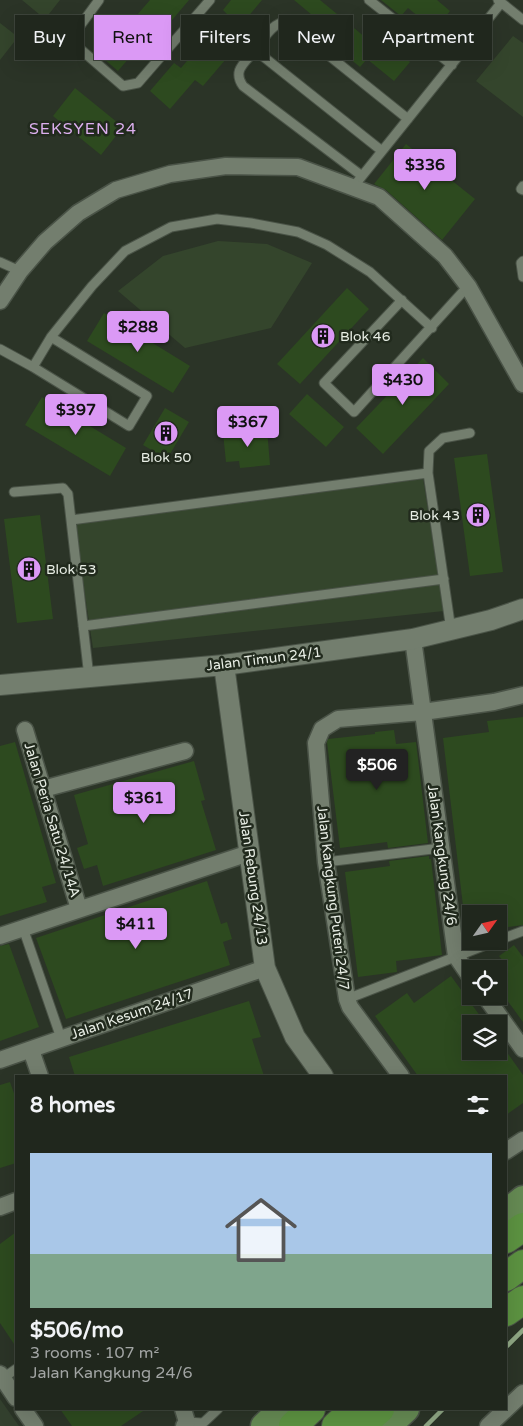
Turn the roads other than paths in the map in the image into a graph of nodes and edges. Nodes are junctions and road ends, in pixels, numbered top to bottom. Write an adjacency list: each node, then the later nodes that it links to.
1 (99, 0): 2 (lane)
2 (210, 0)
3 (369, 0): 9 (lane)
4 (500, 1): 5 (lane); 9 (lane)
5 (523, 20)
6 (269, 33): 10 (lane)
7 (247, 60): 12 (lane)
8 (268, 60): 11 (lane)
9 (452, 65): 10 (lane)
10 (408, 119): 11 (lane)
11 (382, 151): 12 (lane)
12 (358, 181): 17 (street); 19 (street)
13 (523, 186): 14 (lane)
14 (523, 190)
15 (523, 261): 18 (lane)
16 (0, 262): 17 (lane)
17 (20, 271): 21 (street)
18 (523, 277)
19 (468, 286): 22 (lane); 26 (street)
20 (402, 300): 22 (lane); 22 (lane); 23 (lane)
21 (0, 301)
22 (432, 328)
23 (51, 337): 25 (lane); 25 (lane)
24 (0, 349): 25 (lane)
25 (33, 367)
26 (523, 384)
27 (470, 433): 28 (lane)
28 (428, 473): 30 (lane); 31 (lane)
29 (14, 492): 30 (lane)
30 (71, 520): 33 (lane)
31 (444, 579): 33 (lane); 34 (lane)
32 (523, 609): 34 (street, Jalan Timun 24/1)
33 (83, 626): 37 (lane)
34 (451, 630): 35 (street, Jalan Timun 24/1)
35 (413, 639): 36 (street, Jalan Timun 24/1); 40 (street, Jalan Kangkung 24/6)
36 (224, 665): 37 (street, Jalan Timun 24/1); 45 (street, Jalan Rebung 24/13)
37 (88, 678): 38 (street, Jalan Timun 24/1)
38 (0, 685)
39 (523, 695): 40 (street, Jalan Kangkung Puteri 24/7)
40 (423, 712): 44 (street, Jalan Kangkung 24/6); 46 (street, Jalan Kangkung Puteri 24/7)
41 (25, 730): 43 (street, Jalan Peria Satu 24/14A)
42 (185, 751): 43 (street)
43 (43, 789): 47 (street, Jalan Peria Satu 24/14A)
44 (441, 848): 46 (lane); 53 (street, Jalan Kangkung 24/6)
45 (249, 853): 47 (street); 55 (street, Jalan Rebung 24/13)
46 (326, 862): 56 (street, Jalan Kangkung Puteri 24/7)
47 (79, 909): 48 (street)
48 (23, 928): 50 (street); 58 (lane)
49 (523, 931): 51 (lane)
50 (0, 936)
51 (508, 937)
52 (473, 950): 53 (lane)
53 (456, 956): 54 (street, Jalan Kangkung 24/6); 56 (lane)
54 (462, 965)
55 (265, 968): 58 (street, Jalan Kesum 24/17); 63 (street, Jalan Rebung 24/13)
56 (347, 999): 64 (street, Jalan Kangkung Puteri 24/7)
57 (491, 1005): 59 (street)
58 (61, 1038): 60 (street, Jalan Kesum 24/17)
59 (523, 1049)
60 (31, 1050): 61 (street, Jalan Kesum 24/17); 62 (street)
61 (0, 1060)
62 (40, 1075)
63 (322, 1075)
64 (399, 1075)
65 (523, 1140): 66 (street)
66 (507, 1150)
67 (523, 1187): 68 (main road)
68 (507, 1195)
69 (523, 1199): 72 (main road)
70 (15, 1201): 71 (street)
71 (0, 1207)
72 (507, 1212)
73 (523, 1227): 74 (highway)
74 (507, 1238)
75 (523, 1301): 76 (highway); 77 (main road)
76 (507, 1311)
77 (507, 1315)
78 (15, 1369): 79 (lane)
79 (1, 1376): 81 (street)
80 (523, 1393): 82 (street)
81 (15, 1397)
82 (507, 1408)
83 (24, 1410): 91 (street)
84 (217, 1410): 89 (lane)
85 (281, 1410): 92 (main road)
86 (310, 1410): 93 (highway)
87 (402, 1410): 90 (main road)
88 (505, 1410): 94 (street)
89 (185, 1419)
90 (364, 1420)
91 (35, 1426)
92 (264, 1426)
93 (293, 1426)
94 (488, 1426)

